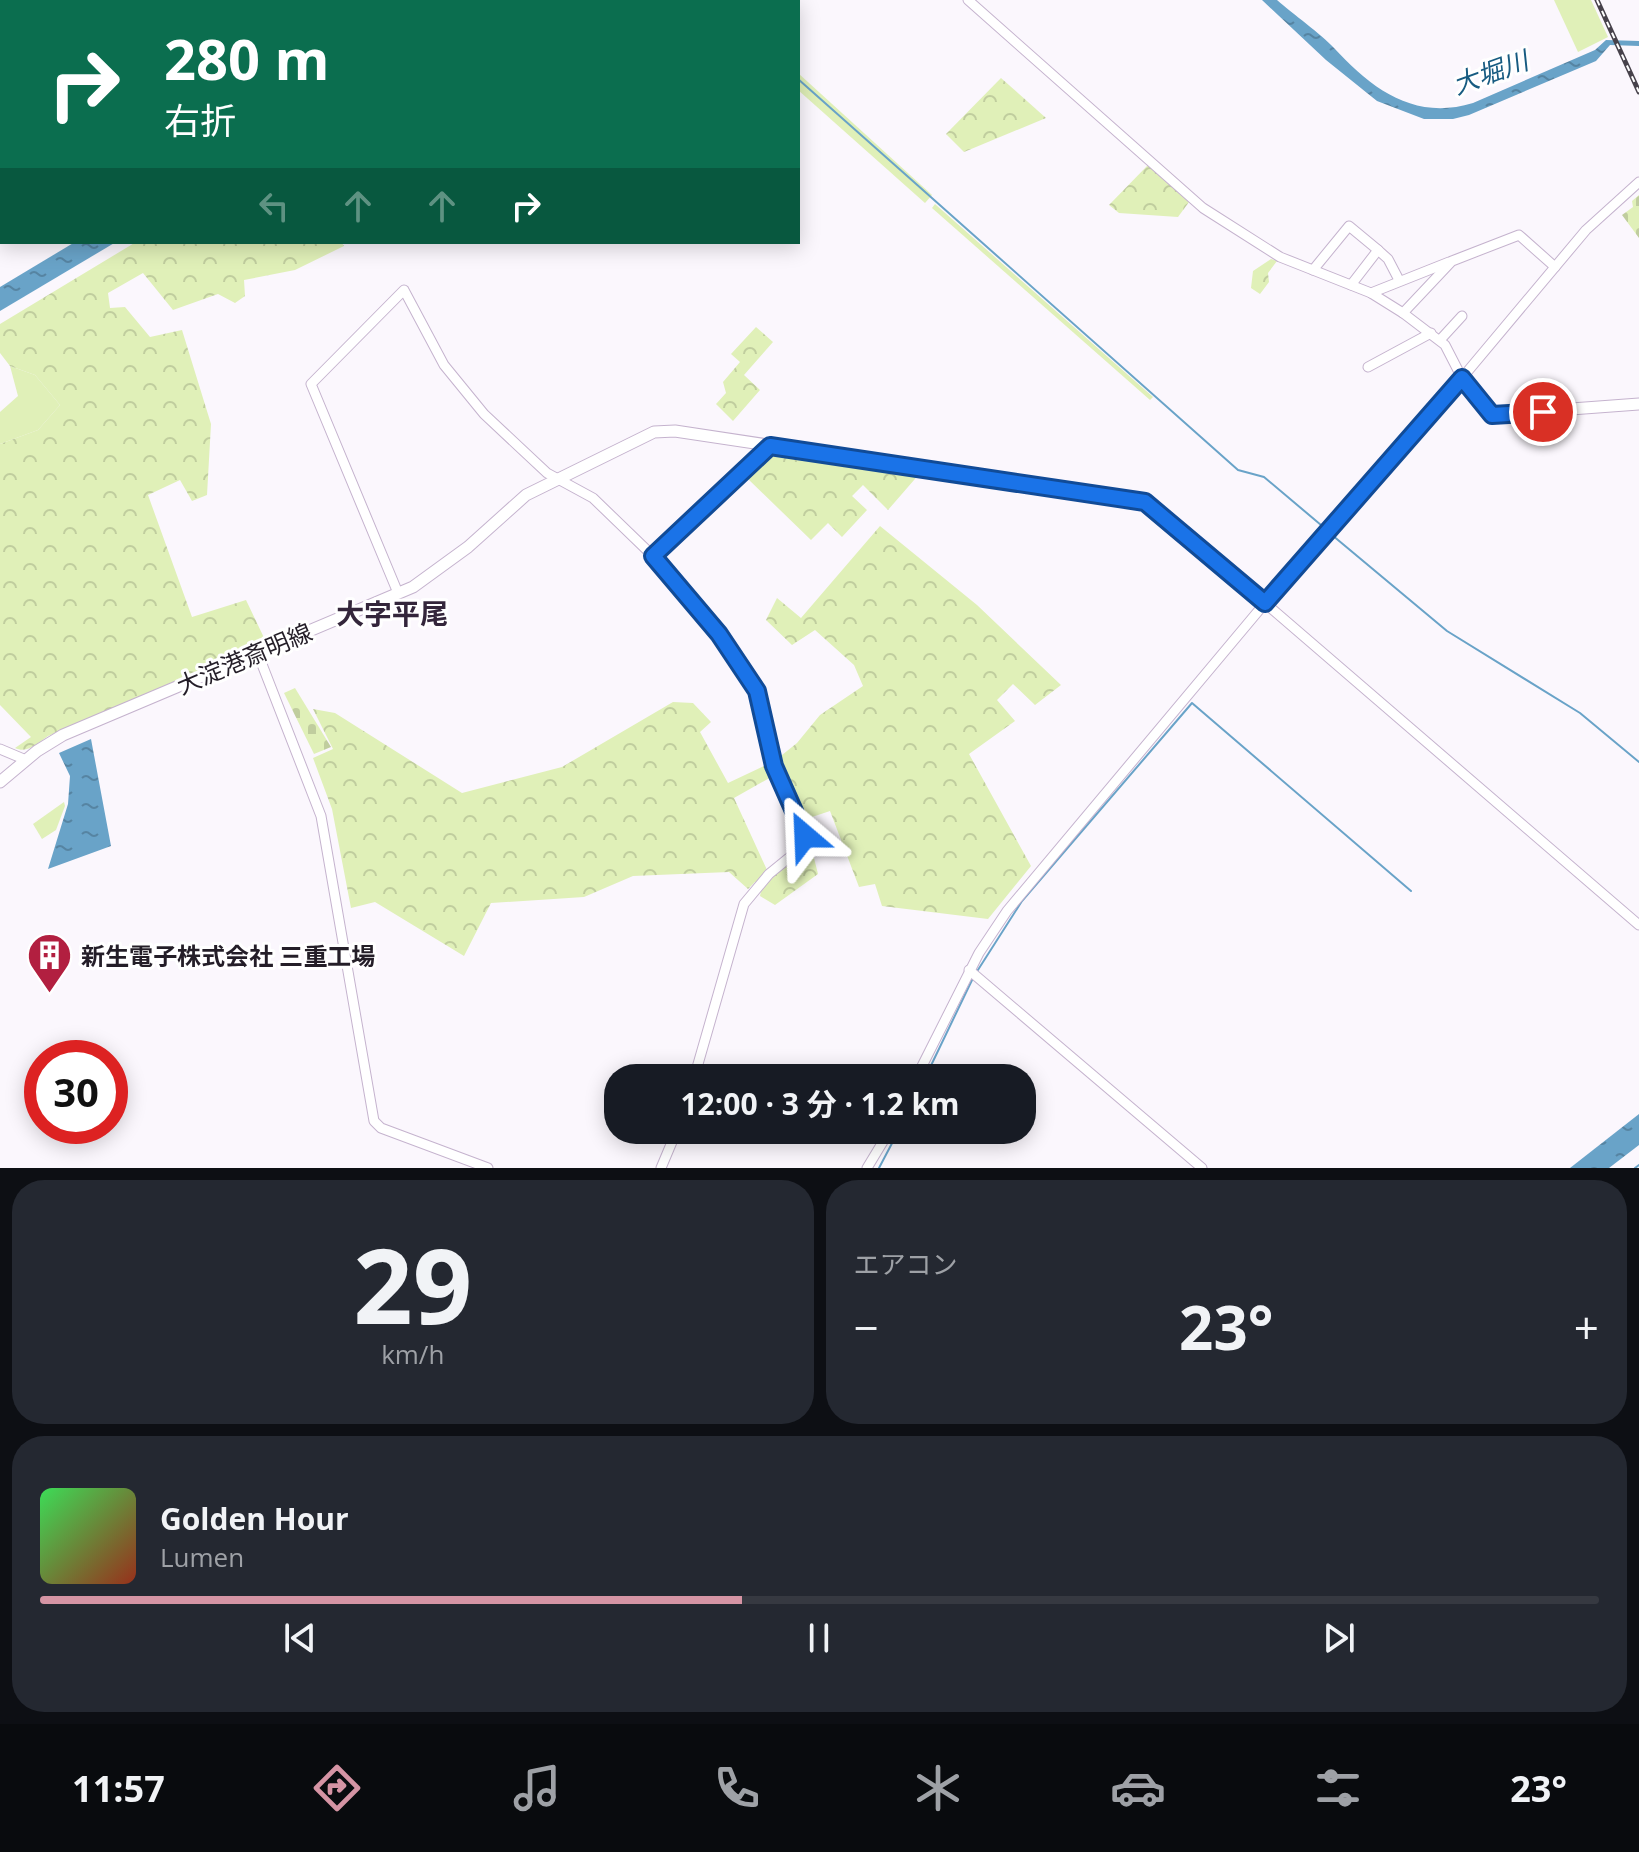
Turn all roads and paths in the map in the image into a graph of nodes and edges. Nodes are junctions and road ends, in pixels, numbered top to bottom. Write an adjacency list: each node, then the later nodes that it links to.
1 (968, 0): 6 (street)
2 (1639, 182): 5 (street)
3 (1378, 250): 6 (street); 7 (street); 8 (street)
4 (1452, 261): 5 (street); 7 (street); 10 (street)
5 (1555, 267): 15 (street)
6 (1313, 270): 8 (street)
7 (1399, 280): 9 (street)
8 (1351, 285): 9 (street)
9 (1371, 293): 10 (street)
10 (1403, 313): 12 (street)
11 (1462, 316): 13 (street)
12 (1431, 333): 13 (street); 14 (street)
13 (1440, 340): 15 (street)
14 (1368, 367)
15 (1462, 378): 16 (main road); 21 (main road)
16 (1639, 404)
17 (770, 446): 18 (main road, 大淀港斎明線); 19 (street); 21 (main road, 大淀港斎明線)
18 (560, 477): 19 (street); 20 (main road, 大淀港斎明線); 20 (street)
19 (653, 556): 28 (street)
20 (398, 593): 22 (main road, 大淀港斎明線)
21 (1265, 603): 26 (street); 27 (street)
22 (258, 654): 24 (main road, 大淀港斎明線); 32 (street)
23 (0, 749): 24 (street)
24 (26, 760): 25 (main road, 大淀港斎明線)
25 (0, 782)
26 (1639, 925)
27 (973, 974): 29 (street); 35 (street)
28 (698, 1064)
29 (924, 1064)
30 (671, 1144): 33 (street)
31 (882, 1144): 34 (street)
32 (488, 1168)
33 (661, 1168)
34 (867, 1168)
35 (1202, 1168)

